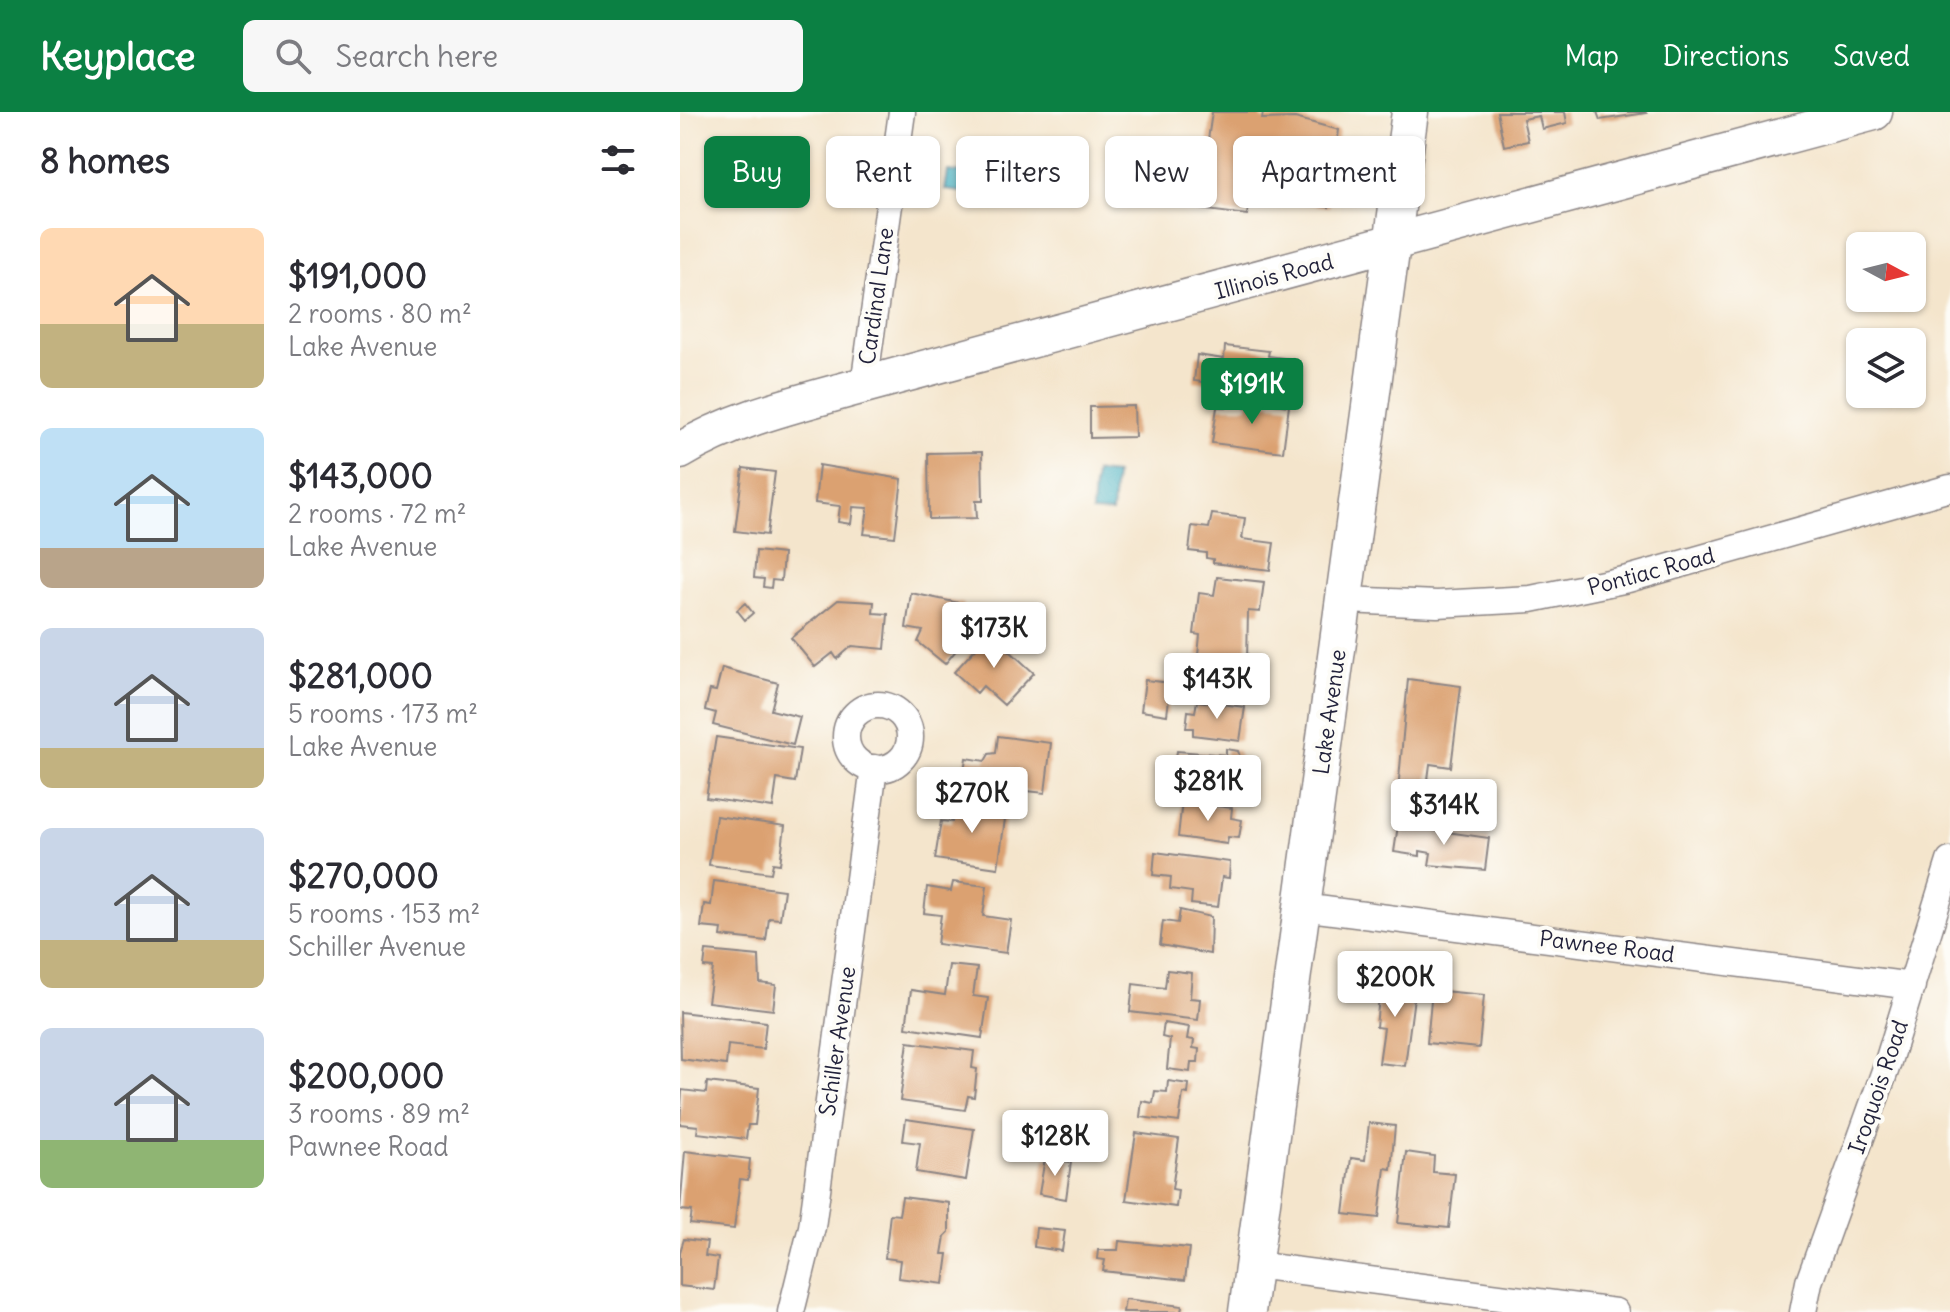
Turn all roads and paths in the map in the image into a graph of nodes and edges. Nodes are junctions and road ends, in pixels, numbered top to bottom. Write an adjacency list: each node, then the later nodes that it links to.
1 (902, 112): 5 (street, Cardinal Lane)
2 (1410, 112): 4 (street, Lake Avenue)
3 (1874, 112): 4 (street, Illinois Road)
4 (1391, 245): 5 (street, Illinois Road); 8 (street, Lake Avenue)
5 (864, 385): 6 (street, Illinois Road)
6 (680, 451)
7 (1950, 488): 8 (street, Pontiac Road)
8 (1345, 600): 11 (street, Lake Avenue)
9 (874, 768): 14 (street, Schiller Avenue)
10 (1950, 861): 12 (street, Iroquois Road)
11 (1302, 907): 12 (street, Pawnee Road); 13 (street, Lake Avenue)
12 (1912, 986): 17 (street, Iroquois Road)
13 (1254, 1265): 15 (street, Lake Avenue); 16 (street)
14 (791, 1312)
15 (1247, 1312)
16 (1615, 1312)
17 (1803, 1312)

